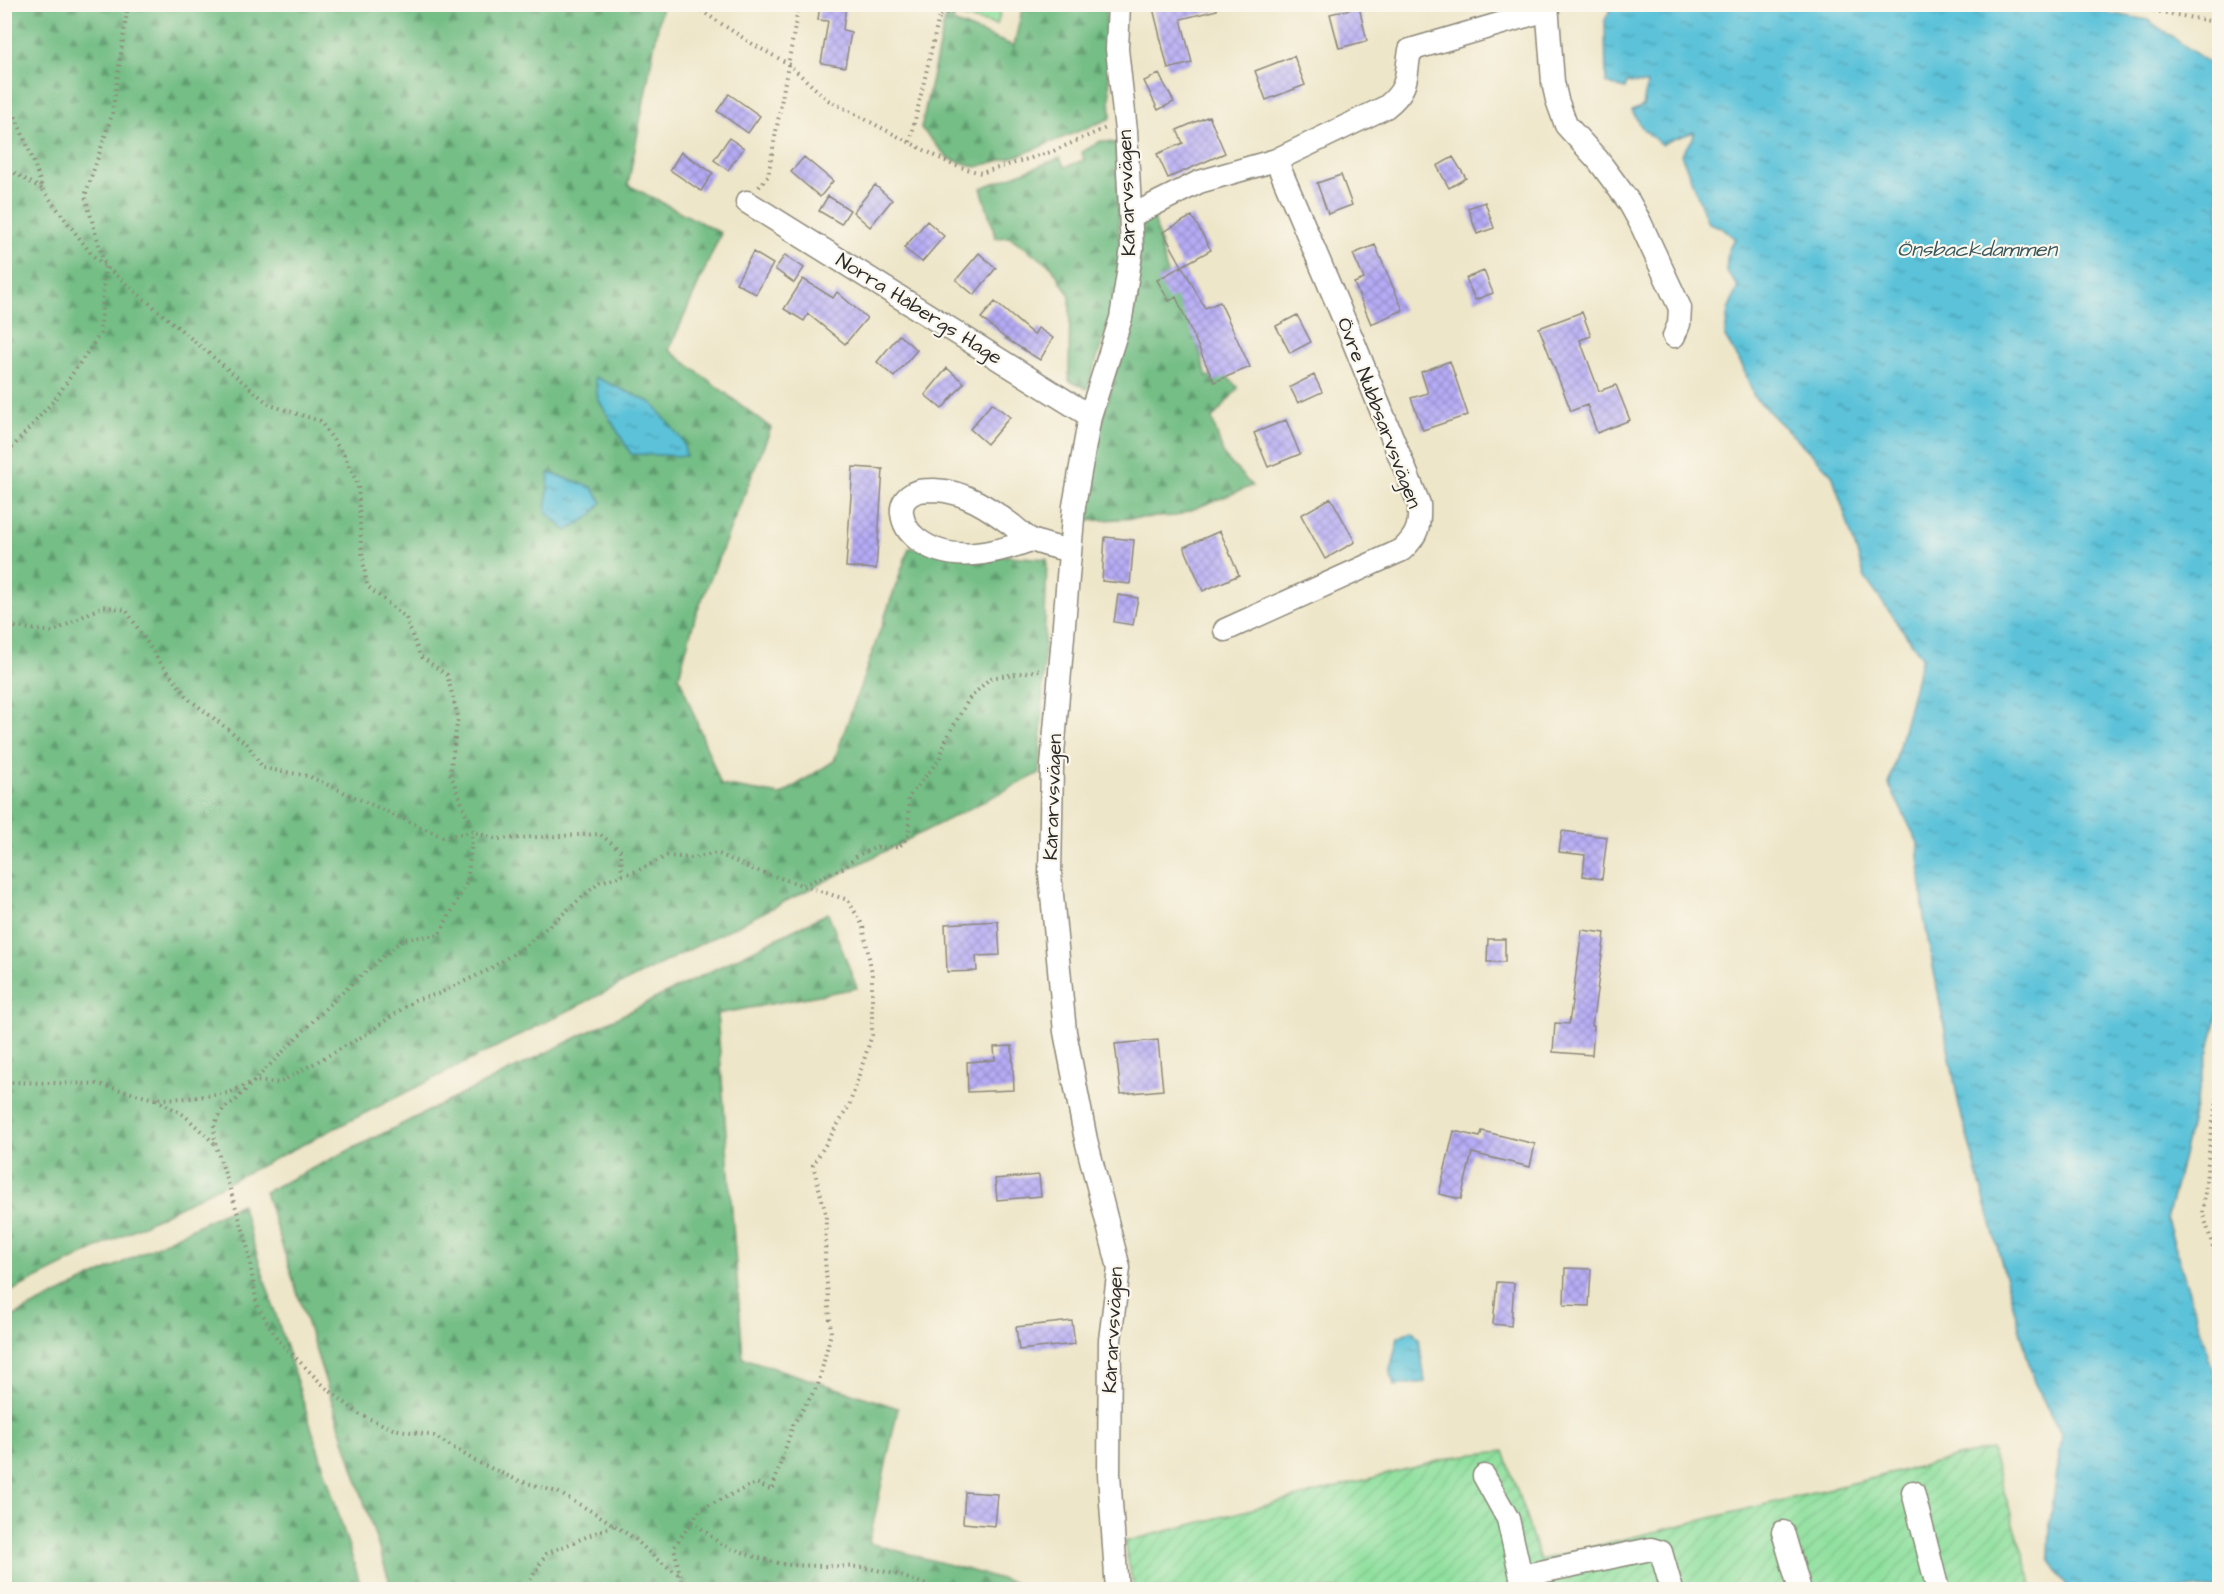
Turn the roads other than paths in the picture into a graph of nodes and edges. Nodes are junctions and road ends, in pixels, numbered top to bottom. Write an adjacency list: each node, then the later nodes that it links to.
1 (1119, 4): 5 (street, Kårarvsvägen)
2 (1547, 7): 3 (street); 6 (street)
3 (1276, 160): 5 (street); 10 (street, Övre Nubbsarvsvägen)
4 (747, 202): 7 (street, Norra Håbergs Hage)
5 (1131, 216): 7 (street, Kårarvsvägen)
6 (1674, 336)
7 (1090, 416): 9 (street, Kårarvsvägen)
8 (1031, 540): 8 (street); 9 (street)
9 (1070, 551): 15 (street, Kårarvsvägen)
10 (1225, 630)
11 (1484, 1476): 14 (street)
12 (1913, 1492): 18 (street)
13 (1783, 1532): 17 (street)
14 (1522, 1583): 16 (street)
15 (1117, 1590)
16 (1672, 1590)
17 (1800, 1590)
18 (1938, 1590)

